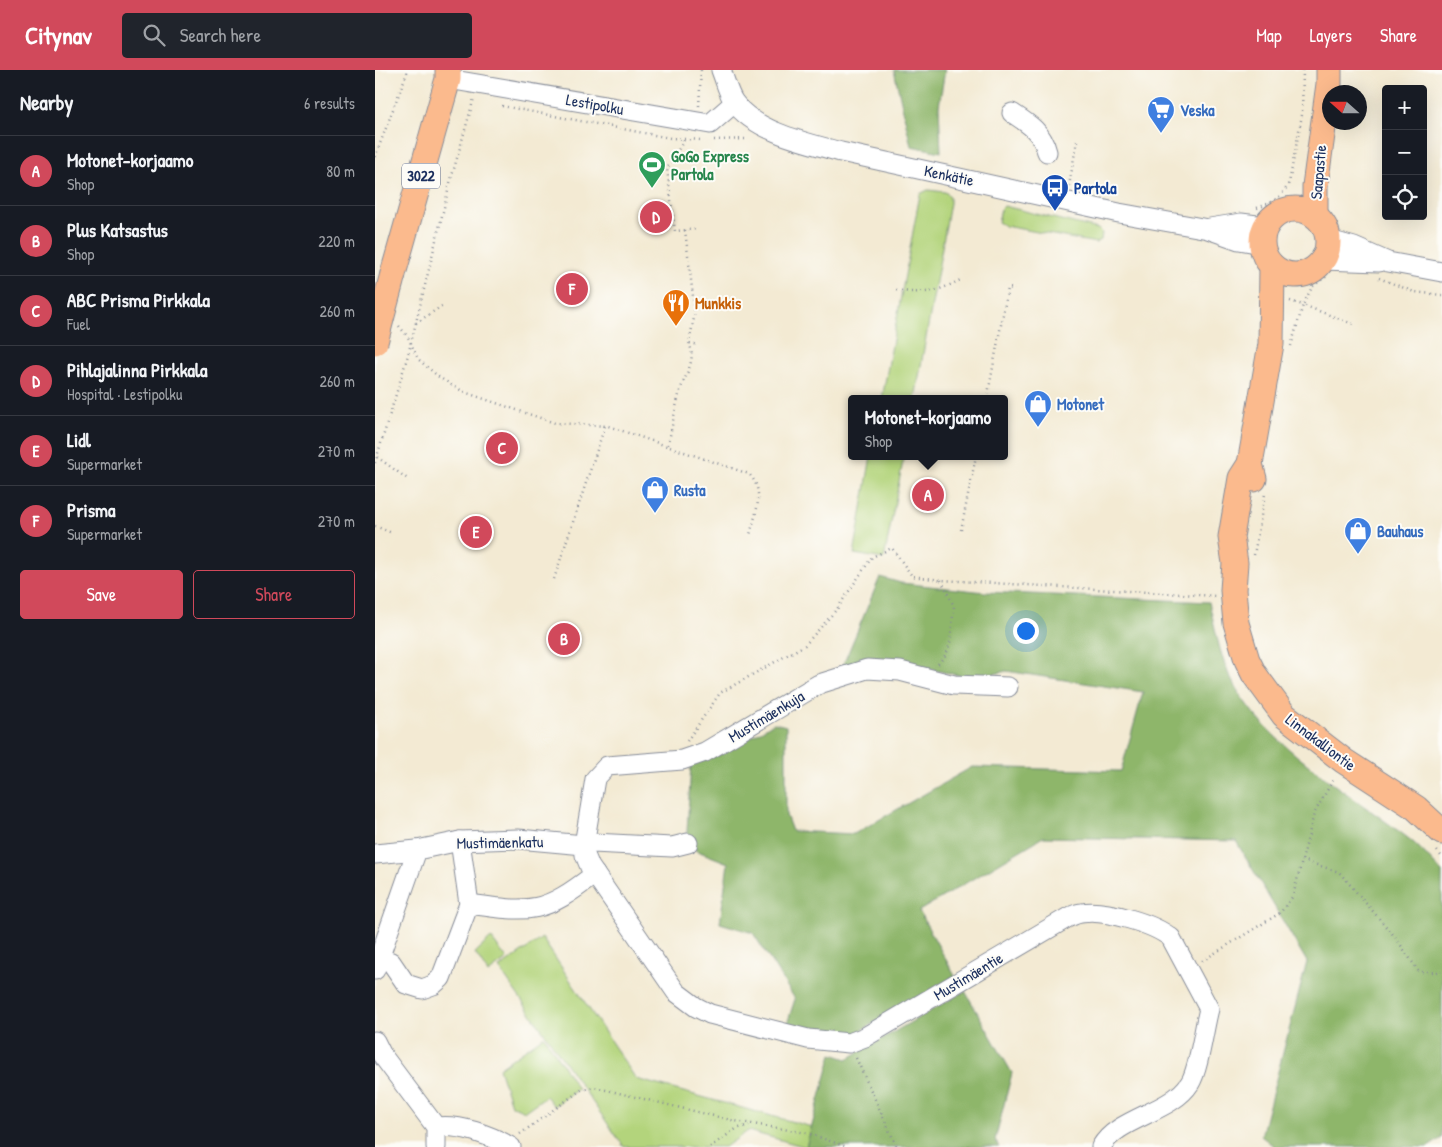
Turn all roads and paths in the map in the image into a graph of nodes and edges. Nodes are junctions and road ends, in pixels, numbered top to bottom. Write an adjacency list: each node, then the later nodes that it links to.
1 (408, 70): 17 (path)
2 (701, 70): 12 (path)
3 (721, 70): 9 (street, Kenkätie)
4 (1303, 70): 20 (path)
5 (1316, 70): 19 (main road, Saapastie)
6 (1329, 70): 19 (main road, Saapastie)
7 (451, 73): 8 (street, Lestipolku); 37 (main road, 3022, bridge)
8 (478, 95): 12 (street, Lestipolku); 35 (path)
9 (734, 103): 12 (street, Lestipolku); 22 (street, Kenkätie)
10 (498, 105): 14 (path)
11 (1012, 113): 16 (street)
12 (696, 122): 14 (path)
13 (748, 139): 14 (path)
14 (684, 140): 23 (path)
15 (1077, 141): 18 (path)
16 (1047, 152)
17 (375, 157)
18 (1068, 192)
19 (1304, 212): 24 (main road); 25 (main road)
20 (1241, 224): 22 (street, Kenkätie); 24 (street, Kenkätie)
21 (698, 229): 23 (path)
22 (1208, 229): 24 (street, Kenkätie)
23 (685, 230): 38 (path)
24 (1266, 246): 27 (main road); 41 (main road)
25 (1327, 258): 26 (street); 27 (main road); 33 (path)
26 (1442, 272)
27 (1297, 275): 33 (main road)
28 (1373, 276): 32 (path)
29 (962, 279): 31 (path)
30 (1015, 289): 42 (path)
31 (896, 290)
32 (1442, 295)
33 (1296, 303): 36 (path); 41 (main road); 41 (path)
34 (445, 304): 35 (path)
35 (415, 324): 39 (path)
36 (1353, 324)
37 (375, 342)
38 (689, 343): 40 (path); 44 (path)
39 (410, 344): 43 (path); 45 (path)
40 (699, 345)
41 (1281, 346): 54 (main road, Linnakalliontie)
42 (988, 395)
43 (605, 426): 44 (path); 55 (path)
44 (668, 445): 53 (path)
45 (377, 457): 47 (path); 48 (path)
46 (975, 460): 51 (path)
47 (375, 463)
48 (409, 480)
49 (1266, 489): 54 (path)
50 (375, 526): 52 (path)
51 (961, 530)
52 (392, 533)
53 (750, 535)
54 (1243, 564): 62 (main road, Linnakalliontie)
55 (554, 579)
56 (941, 580): 57 (path); 58 (path); 60 (path)
57 (1217, 596)
58 (929, 679): 59 (street, Mustimäenkuja); 65 (street, Mustimäenkuja)
59 (1008, 688)
60 (685, 743)
61 (1336, 775): 68 (path)
62 (1442, 832)
63 (460, 841): 65 (street, Mustimäenkatu); 66 (street, Mustimäenkatu); 70 (street)
64 (687, 843): 65 (street, Mustimäenkatu)
65 (584, 845): 69 (street)
66 (417, 850): 67 (street, Mustimäenkatu); 71 (street)
67 (375, 854)
68 (1302, 860): 72 (path); 73 (path)
69 (595, 874): 70 (street); 75 (street)
70 (469, 904): 71 (street)
71 (377, 963)
72 (1189, 969): 75 (street, Mustimäentie); 83 (street, Mustimäentie)
73 (1442, 972)
74 (375, 1040): 77 (street)
75 (849, 1043): 82 (path)
76 (753, 1124): 78 (path); 80 (path); 81 (path)
77 (436, 1127): 78 (street); 79 (street)
78 (510, 1146)
79 (436, 1147)
80 (710, 1147)
81 (847, 1147)
82 (897, 1147)
83 (1101, 1147)

